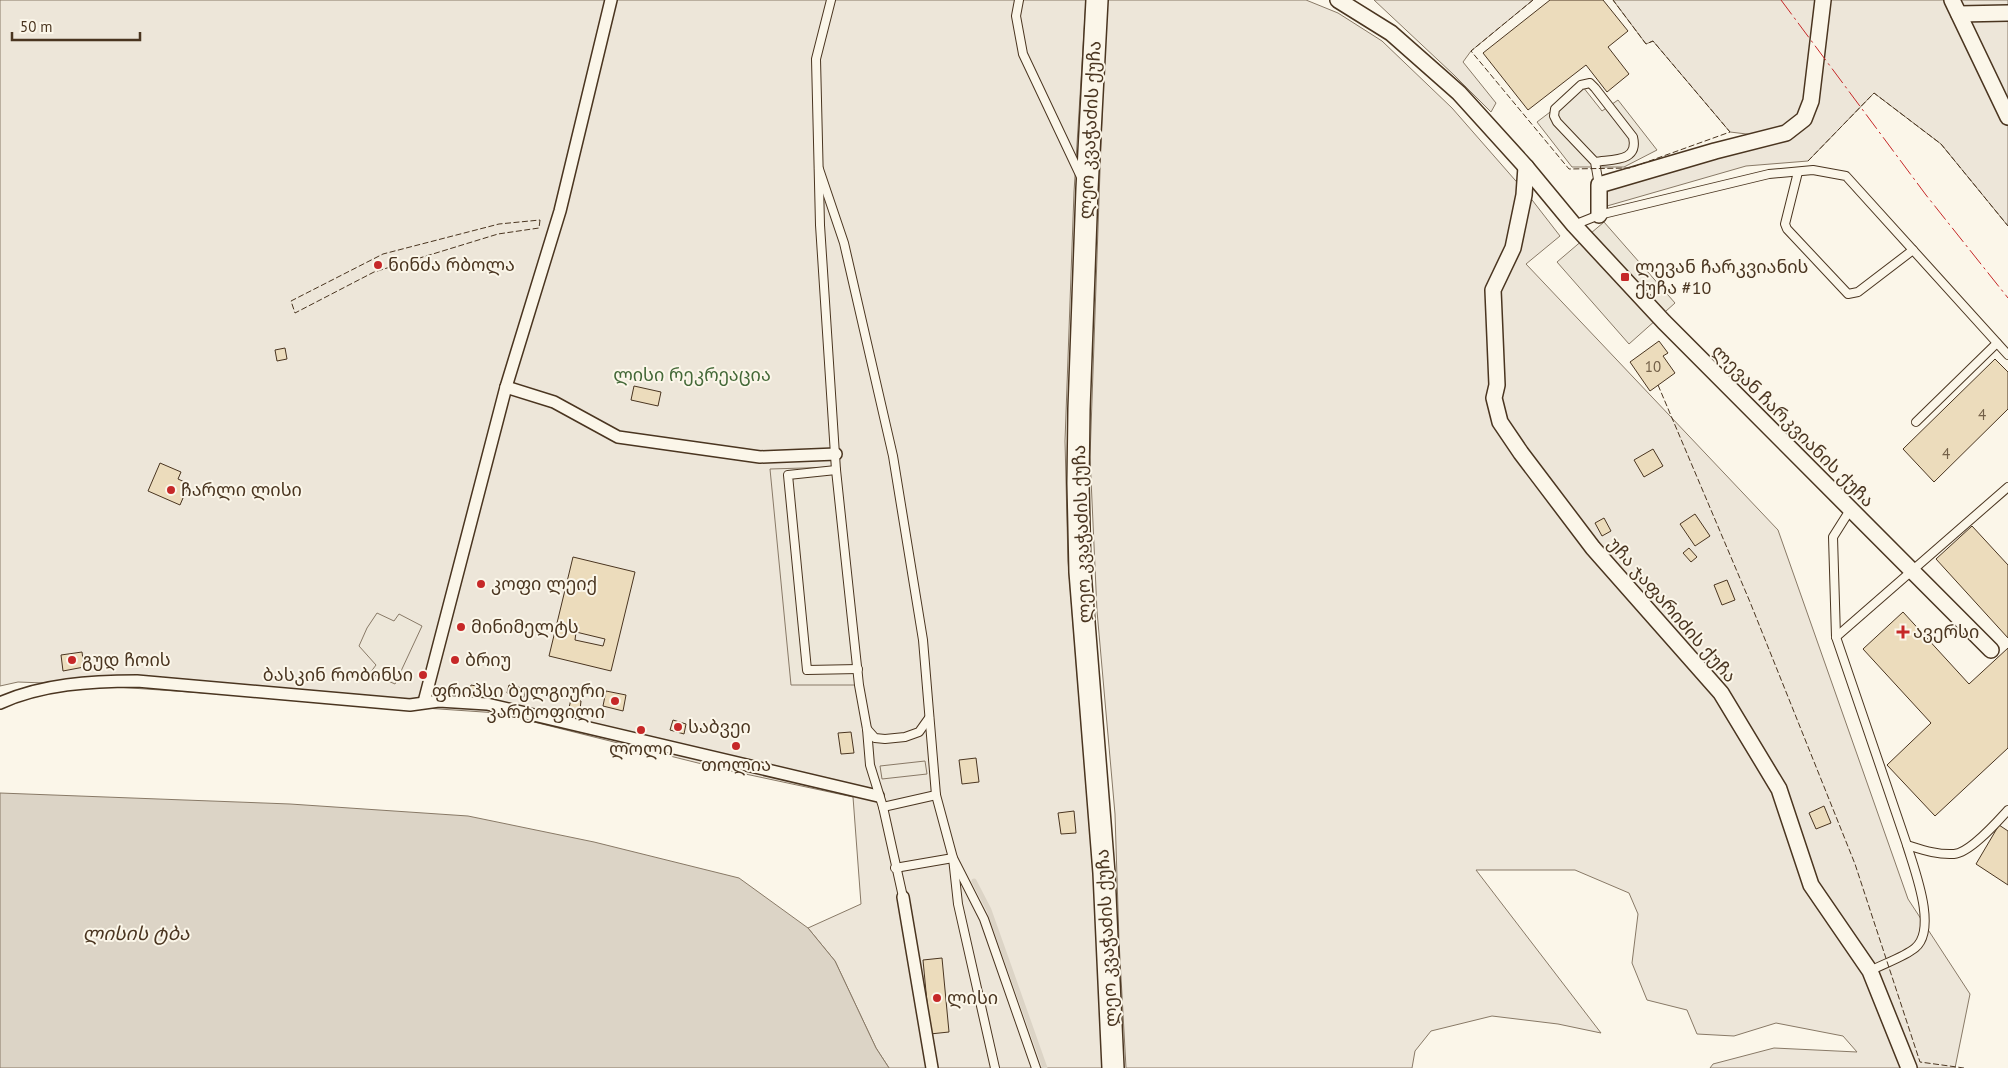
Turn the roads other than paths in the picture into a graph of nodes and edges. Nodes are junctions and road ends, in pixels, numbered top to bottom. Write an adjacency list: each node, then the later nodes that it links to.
1 (611, 0): 22 (street)
2 (831, 0): 13 (lane)
3 (1019, 0): 16 (lane)
4 (1096, 0): 16 (main road, ლეო კვაჭაძის ქუჩა)
5 (1338, 0): 12 (street, ლევან ჩარკვიანის ქუჩა)
6 (1823, 0): 15 (street)
7 (1952, 0): 9 (street)
8 (2008, 13): 9 (street)
9 (1959, 14): 10 (street)
10 (2008, 117)
11 (1595, 162): 11 (lane); 15 (lane)
12 (1526, 167): 18 (street, ლევან ჩარკვიანის ქუჩა); 44 (street, უჩა ჯაფარიძის ქუჩა)
13 (819, 169): 24 (lane); 34 (lane)
14 (1798, 172): 17 (lane); 19 (lane); 19 (lane)
15 (1598, 185): 17 (street)
16 (1087, 189): 48 (main road, ლეო კვაჭაძის ქუჩა)
17 (1599, 215): 18 (lane)
18 (1574, 224): 27 (street, ლევან ჩარკვიანის ქუჩა)
19 (1913, 250): 20 (lane)
20 (1997, 343): 21 (lane); 23 (lane)
21 (2008, 355)
22 (506, 388): 24 (street); 32 (street)
23 (1916, 422)
24 (836, 454): 25 (lane)
25 (836, 470): 31 (lane); 31 (lane)
26 (2008, 487): 28 (lane)
27 (1850, 510): 28 (street, ლევან ჩარკვიანის ქუჩა); 29 (lane)
28 (1912, 571): 29 (lane); 30 (street, ლევან ჩარკვიანის ქუჩა)
29 (1836, 637): 40 (lane)
30 (1991, 650)
31 (858, 669): 35 (lane)
32 (424, 702): 33 (street); 37 (street)
33 (0, 703)
34 (928, 718): 35 (lane); 36 (lane)
35 (867, 729): 37 (lane)
36 (936, 795): 38 (lane); 41 (lane)
37 (878, 796): 38 (lane)
38 (883, 807): 42 (lane)
39 (2008, 810): 40 (lane)
40 (1907, 845): 44 (lane)
41 (953, 858): 42 (lane); 46 (lane); 47 (lane)
42 (895, 868): 43 (lane)
43 (903, 897): 45 (street)
44 (1870, 970): 49 (street, უჩა ჯაფარიძის ქუჩა)
45 (932, 1068)
46 (995, 1068)
47 (1036, 1068)
48 (1113, 1068)
49 (1909, 1068)

